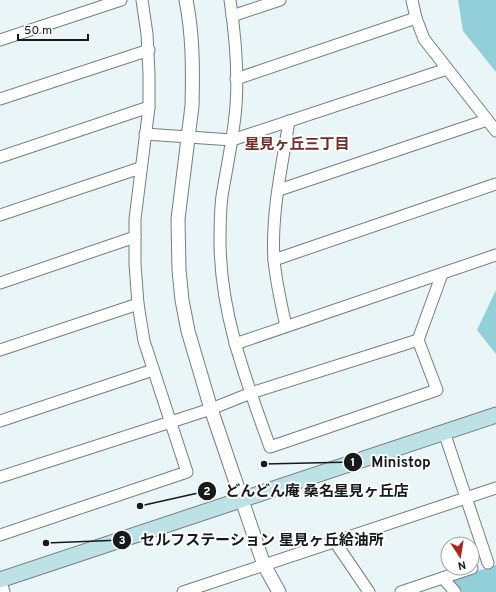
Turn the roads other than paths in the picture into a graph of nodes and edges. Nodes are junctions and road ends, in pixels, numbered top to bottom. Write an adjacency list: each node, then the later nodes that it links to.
1 (121, 0): 9 (street)
2 (142, 0): 10 (street)
3 (186, 0): 19 (street)
4 (230, 0): 7 (street)
5 (280, 0): 7 (street)
6 (412, 0): 8 (street)
7 (232, 16): 12 (street)
8 (416, 18): 11 (street); 12 (street)
9 (0, 40)
10 (149, 50): 13 (street); 14 (street)
11 (447, 69): 15 (street); 16 (street)
12 (236, 78): 20 (street)
13 (0, 100)
14 (149, 107): 18 (street); 21 (street)
15 (487, 120): 17 (street); 24 (street)
16 (289, 121): 20 (street); 24 (street)
17 (496, 131)
18 (145, 134): 19 (street); 22 (street)
19 (188, 137): 20 (street); 38 (street)
20 (232, 140): 34 (street)
21 (0, 157)
22 (140, 168): 25 (street); 26 (street)
23 (496, 184): 28 (street)
24 (279, 190): 28 (street)
25 (0, 215)
26 (134, 237): 30 (street); 31 (street)
27 (496, 255): 29 (street)
28 (274, 260): 32 (street)
29 (442, 274): 32 (street); 33 (street)
30 (0, 283)
31 (138, 304): 35 (street); 36 (street)
32 (286, 326): 34 (street)
33 (418, 340): 37 (street); 37 (street)
34 (234, 344): 37 (street)
35 (0, 350)
36 (153, 370): 40 (street); 41 (street)
37 (251, 393): 38 (street)
38 (211, 409): 41 (street); 46 (street)
39 (496, 415): 42 (main road)
40 (0, 421)
41 (170, 422): 43 (street); 47 (street)
42 (444, 432): 45 (street); 46 (main road)
43 (0, 477)
44 (496, 488): 45 (street)
45 (466, 498): 48 (street); 49 (street)
46 (242, 499): 50 (street); 54 (main road)
47 (0, 535)
48 (335, 542): 50 (street); 59 (street)
49 (492, 561): 51 (street)
50 (264, 565): 55 (street); 58 (street)
51 (480, 565)
52 (449, 576): 53 (street)
53 (443, 578): 60 (street); 61 (street)
54 (0, 580): 56 (street)
55 (199, 589): 57 (street)
56 (4, 592)
57 (183, 592)
58 (279, 592)
59 (369, 592)
60 (401, 592)
61 (455, 592)

